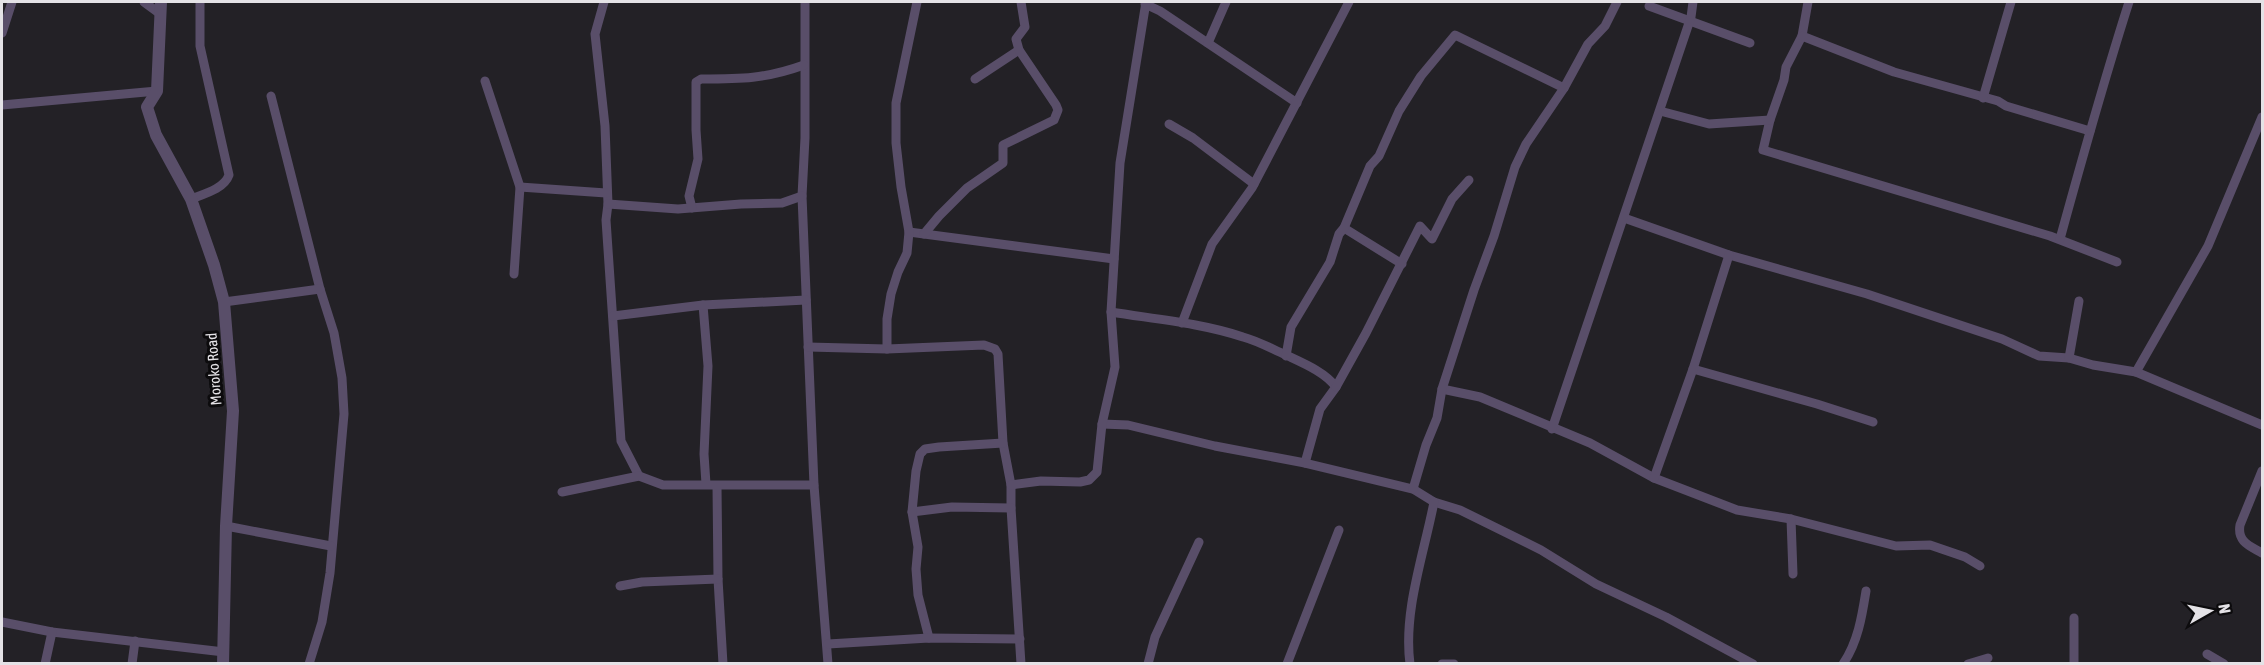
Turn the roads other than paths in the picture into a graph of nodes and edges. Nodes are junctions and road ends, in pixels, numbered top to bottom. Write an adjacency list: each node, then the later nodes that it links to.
1 (12, 2): 18 (street)
2 (144, 2): 17 (street)
3 (200, 2): 42 (street)
4 (604, 2): 40 (street)
5 (805, 2): 23 (street)
6 (917, 2): 47 (street)
7 (1021, 2): 22 (street)
8 (1226, 2): 20 (street)
9 (1349, 2): 30 (street)
10 (1617, 2): 26 (street)
11 (1693, 2): 32 (street)
12 (1808, 2): 19 (street)
13 (2011, 2): 29 (street)
14 (2129, 2): 36 (street)
15 (1146, 3): 20 (street); 51 (street)
16 (1649, 6): 21 (street)
17 (160, 7): 27 (street)
18 (2, 33)
19 (1802, 36): 29 (street); 34 (street)
20 (1208, 43): 30 (street)
21 (1750, 43)
22 (1019, 50): 24 (street); 48 (street)
23 (804, 65): 41 (street); 44 (street)
24 (975, 79)
25 (485, 81): 39 (street)
26 (1564, 88): 46 (street); 72 (street)
27 (157, 91): 31 (street); 42 (street, Moroko Road)
28 (271, 96): 55 (street)
29 (1983, 98): 36 (street)
30 (1297, 103): 38 (street)
31 (2, 105)
32 (1660, 111): 34 (street); 45 (street)
33 (2262, 117): 70 (street)
34 (1770, 120): 49 (street)
35 (1169, 124): 38 (street)
36 (2090, 131): 49 (street)
37 (1469, 180): 53 (street)
38 (1254, 184): 62 (street)
39 (519, 187): 40 (street); 54 (street)
40 (606, 193): 43 (street)
41 (802, 196): 44 (street); 56 (street)
42 (191, 199): 58 (street, Moroko Road)
43 (608, 204): 44 (street); 61 (street)
44 (692, 208)
45 (1624, 218): 50 (street); 76 (street)
46 (1344, 228): 53 (street); 66 (street)
47 (909, 232): 48 (street); 65 (street)
48 (924, 234): 51 (street)
49 (2060, 239): 52 (street)
50 (1729, 255): 67 (street); 69 (street)
51 (1114, 259): 60 (street)
52 (2117, 262)
53 (1402, 264): 71 (street)
54 (514, 274)
55 (320, 290): 58 (street); 95 (street)
56 (806, 300): 59 (street); 63 (street)
57 (2079, 301): 67 (street)
58 (224, 302): 92 (street, Moroko Road)
59 (703, 305): 61 (street); 82 (street)
60 (1111, 312): 62 (street); 74 (street)
61 (613, 316): 80 (street)
62 (1182, 323): 66 (street)
63 (808, 346): 64 (street); 68 (street)
64 (831, 348): 65 (street); 68 (street)
65 (887, 349): 77 (street)
66 (1286, 356): 71 (street)
67 (2069, 358): 70 (street)
68 (809, 360): 83 (street)
69 (1693, 369): 73 (street); 81 (street)
70 (2136, 372): 75 (street)
71 (1336, 387): 78 (street)
72 (1442, 389): 76 (street); 86 (street)
73 (1873, 422)
74 (1102, 424): 78 (street); 84 (street)
75 (2262, 425)
76 (1552, 429): 81 (street)
77 (1003, 443): 84 (street); 90 (street)
78 (1305, 463): 86 (street)
79 (2262, 471): 96 (street)
80 (639, 476): 82 (street); 87 (street)
81 (1654, 478): 91 (street)
82 (706, 484): 85 (street)
83 (814, 485): 85 (street); 108 (street)
84 (1011, 485): 89 (street)
85 (717, 486): 99 (street)
86 (1413, 489): 88 (street)
87 (562, 492)
88 (1434, 502): 120 (street); 123 (street)
89 (1011, 508): 90 (street); 106 (street)
90 (912, 512): 105 (street)
91 (1791, 519): 97 (street); 98 (street)
92 (226, 526): 95 (street); 110 (street, Moroko Road)
93 (1339, 530): 119 (street)
94 (1199, 542): 118 (street)
95 (331, 546): 114 (street)
96 (2262, 553)
97 (1980, 566)
98 (1793, 574)
99 (718, 579): 100 (street); 115 (street)
100 (620, 586)
101 (1866, 591): 124 (street)
102 (2074, 618): 126 (street)
103 (2, 622): 104 (street)
104 (52, 632): 107 (street); 112 (street)
105 (929, 638): 106 (street); 108 (street)
106 (1020, 639): 117 (street)
107 (135, 640): 110 (street); 113 (street)
108 (828, 644): 116 (street)
109 (2207, 654): 127 (street)
110 (224, 658)
111 (1988, 658): 125 (street)
112 (45, 663)
113 (132, 663)
114 (309, 663)
115 (723, 663)
116 (828, 663)
117 (1021, 663)
118 (1148, 663)
119 (1287, 663)
120 (1410, 663)
121 (1442, 663): 122 (street)
122 (1454, 663)
123 (1753, 663)
124 (1844, 663)
125 (1968, 663)
126 (2074, 663)
127 (2224, 663)

